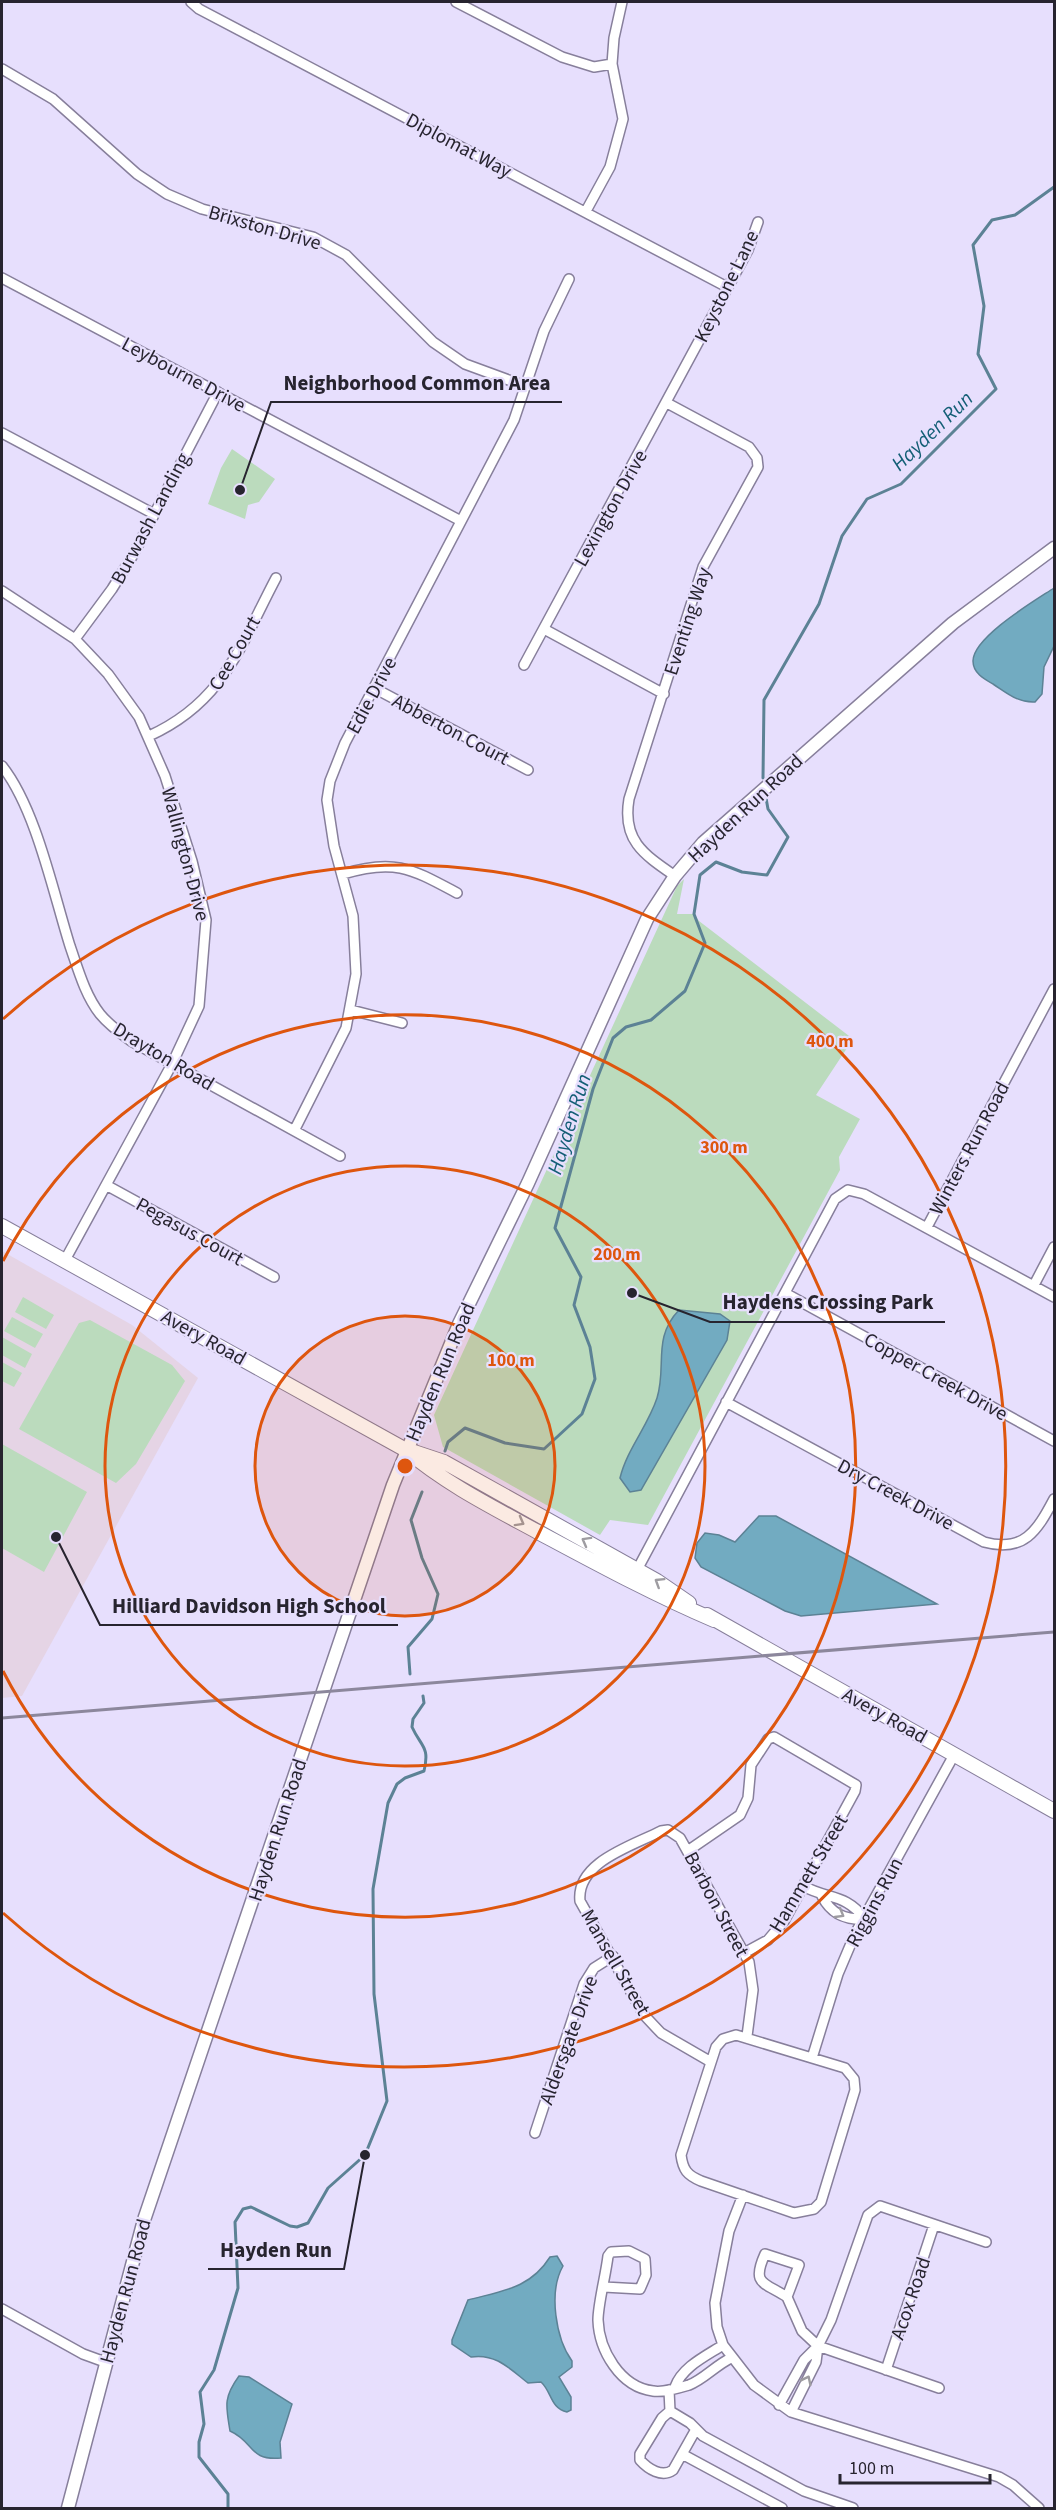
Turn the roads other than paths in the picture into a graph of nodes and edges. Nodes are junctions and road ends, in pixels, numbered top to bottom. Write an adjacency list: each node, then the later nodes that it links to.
1 (191, 2): 6 (street, Diplomat Way)
2 (456, 2): 4 (street)
3 (622, 2): 4 (street)
4 (612, 64): 6 (street)
5 (2, 69): 12 (street, Brixston Drive)
6 (586, 211): 10 (street, Diplomat Way)
7 (758, 222): 10 (street, Keystone Lane)
8 (2, 278): 13 (street, Leybourne Drive)
9 (568, 279): 12 (street, Edie Drive)
10 (728, 287): 11 (street, Keystone Lane)
11 (695, 350): 14 (street, Lexington Drive)
12 (525, 386): 17 (street, Edie Drive)
13 (218, 392): 16 (street, Burwash Landing); 17 (street, Leybourne Drive)
14 (667, 403): 21 (street, Lexington Drive); 25 (street, Eventing Way)
15 (2, 433): 16 (street)
16 (154, 514): 22 (street, Burwash Landing)
17 (461, 520): 24 (street, Edie Drive)
18 (1054, 548): 30 (main road, Hayden Run Road)
19 (276, 578): 26 (street, Cee Court)
20 (2, 591): 22 (street, Wallington Drive)
21 (544, 629): 23 (street, Lexington Drive); 25 (street)
22 (75, 639): 26 (street, Wallington Drive)
23 (524, 665)
24 (374, 688): 28 (street, Abberton Court); 29 (street, Edie Drive)
25 (664, 694): 30 (street, Eventing Way)
26 (149, 736): 35 (street, Wallington Drive)
27 (2, 766): 35 (street, Drayton Road)
28 (528, 770)
29 (343, 874): 31 (street); 33 (street, Edie Drive)
30 (675, 876): 49 (main road, Hayden Run Road)
31 (457, 893)
32 (1054, 989): 40 (street, Winters Run Road)
33 (351, 1010): 34 (street); 36 (street, Edie Drive)
34 (402, 1023)
35 (172, 1064): 36 (street, Drayton Road); 38 (street, Wallington Drive)
36 (295, 1130): 37 (street, Drayton Road)
37 (340, 1156)
38 (106, 1185): 42 (street, Wallington Drive); 43 (street, Pegasus Court)
39 (2, 1226): 42 (main road, Avery Road)
40 (927, 1227): 44 (street); 45 (street, Winters Run Road)
41 (1054, 1247): 44 (street)
42 (64, 1260): 49 (main road, Avery Road)
43 (274, 1277)
44 (1034, 1285): 46 (street)
45 (785, 1293): 47 (street, Winters Run Road); 48 (street, Copper Creek Drive)
46 (1054, 1297)
47 (726, 1402): 50 (street, Dry Creek Drive); 51 (street, Winters Run Road)
48 (1054, 1441)
49 (406, 1450): 51 (main road, Avery Road, one-way to 49); 52 (main road, Avery Road, one-way to 52); 75 (main road, Hayden Run Road)
50 (1054, 1499)
51 (637, 1570): 52 (main road, Avery Road, one-way to 51)
52 (714, 1620): 53 (main road, Avery Road)
53 (954, 1755): 54 (main road, Avery Road); 59 (street, Riggins Run)
54 (1054, 1811)
55 (689, 1850): 56 (street, Barbon Street); 57 (street, Hammett Street); 60 (street, Barbon Street)
56 (622, 1852): 61 (street, Mansell Street)
57 (803, 1886): 58 (street); 60 (street, Hammett Street)
58 (822, 1896): 59 (street); 59 (street, one-way to 59)
59 (865, 1919): 63 (street, Riggins Run)
60 (744, 1953): 62 (street, Barbon Street)
61 (613, 1956): 64 (street, Mansell Street); 65 (street, Aldersgate Drive)
62 (747, 2036): 63 (street); 64 (street)
63 (812, 2058): 66 (street)
64 (711, 2062): 66 (street)
65 (535, 2133)
66 (744, 2195): 72 (street)
67 (934, 2225): 68 (street); 73 (street); 76 (street, Acox Road)
68 (986, 2242)
69 (604, 2287): 69 (street); 78 (street)
70 (787, 2297): 70 (street); 73 (street)
71 (2, 2309): 75 (street)
72 (723, 2345): 74 (street); 78 (street)
73 (818, 2346): 76 (street); 79 (street); 81 (street, one-way to 73)
74 (731, 2358): 78 (street); 79 (street)
75 (105, 2362): 84 (main road, Hayden Run Road)
76 (886, 2370): 77 (street)
77 (939, 2388)
78 (672, 2389): 80 (street)
79 (779, 2405): 81 (street)
80 (670, 2411): 82 (street); 83 (street)
81 (791, 2412): 87 (street)
82 (695, 2431): 83 (street); 86 (street)
83 (682, 2454): 85 (street)
84 (68, 2508)
85 (782, 2508)
86 (853, 2508)
87 (1039, 2508)

